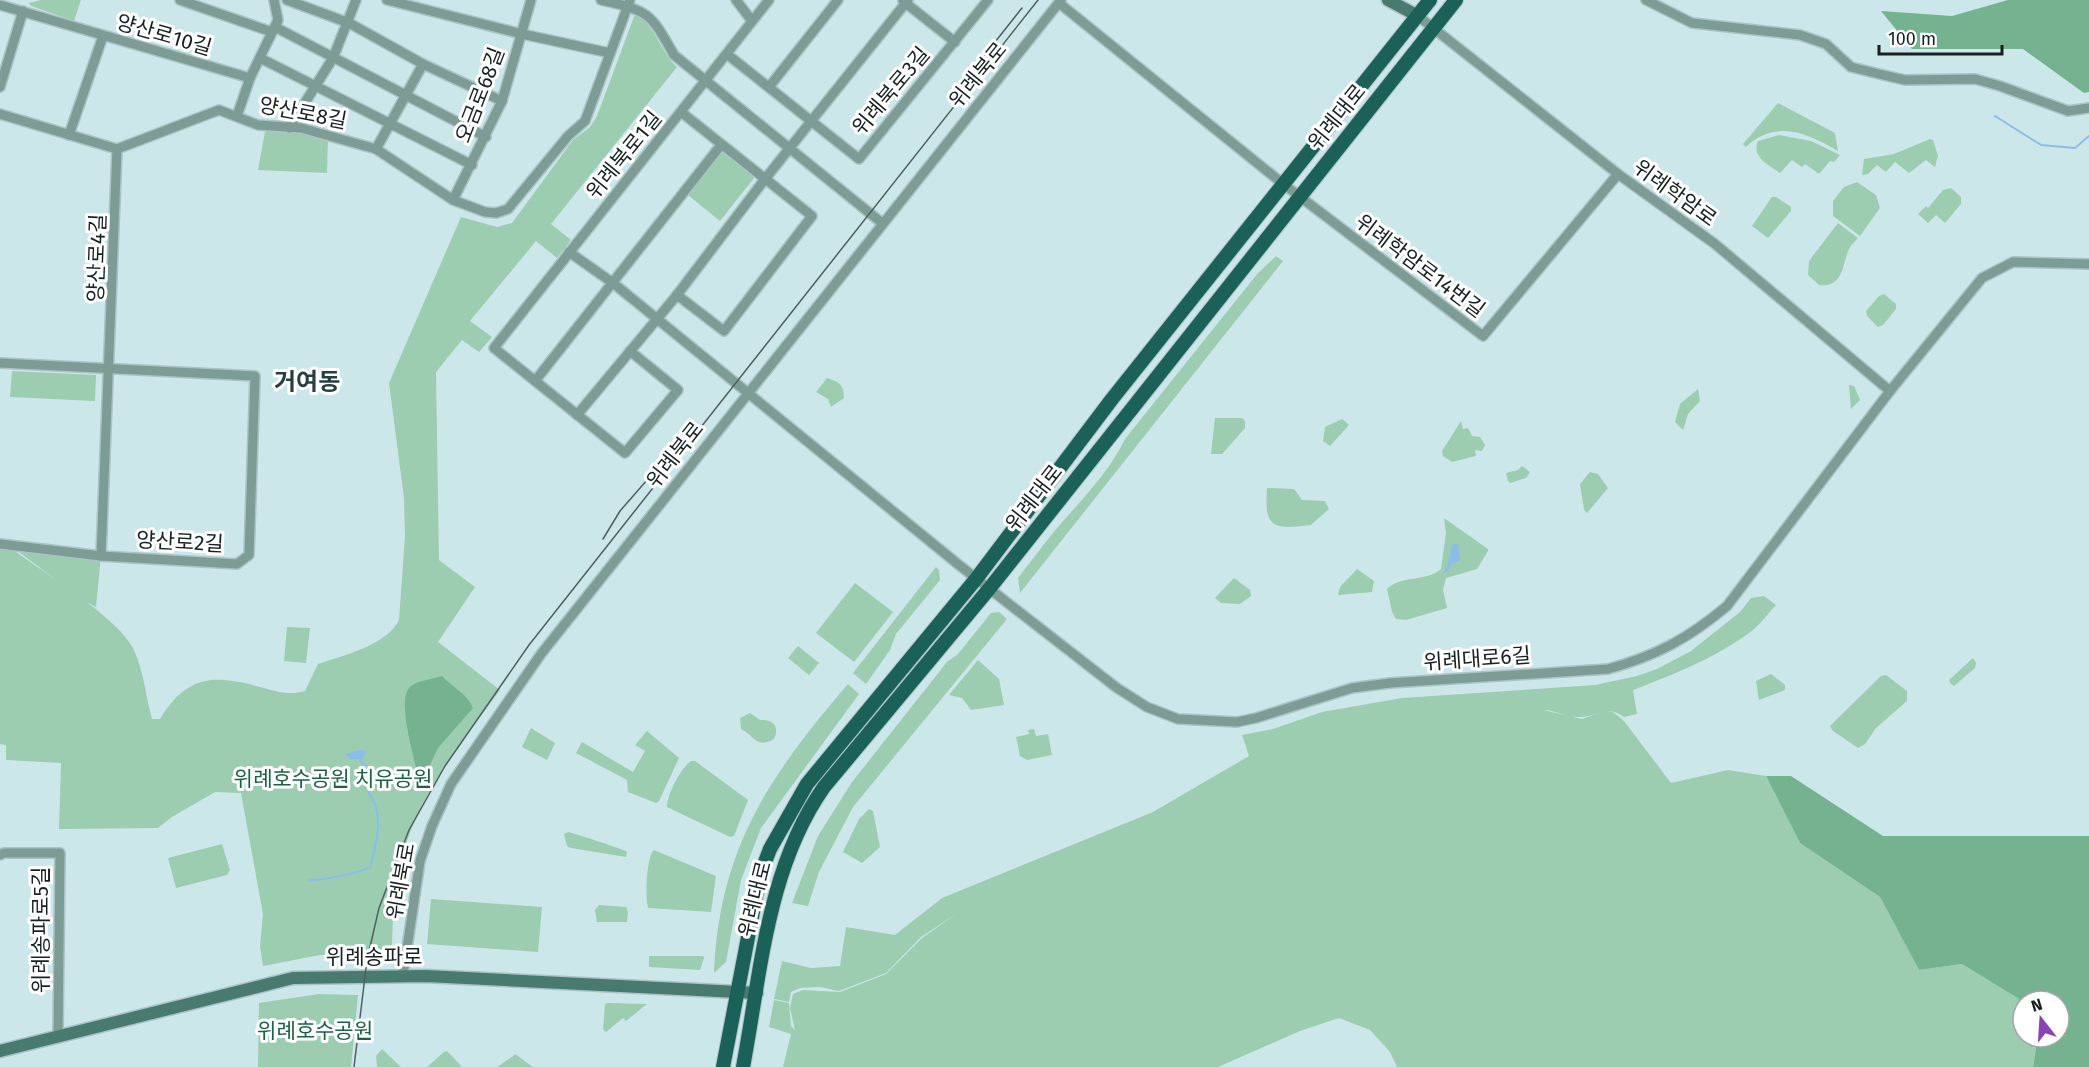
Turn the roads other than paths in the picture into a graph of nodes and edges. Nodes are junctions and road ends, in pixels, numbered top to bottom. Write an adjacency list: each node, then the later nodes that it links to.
1 (180, 0): 24 (street)
2 (274, 0): 24 (street)
3 (287, 0): 23 (street)
4 (356, 0): 23 (street)
5 (387, 0): 26 (street)
6 (531, 0): 26 (street, 오금로68길)
7 (601, 0): 18 (street)
8 (736, 0): 22 (street)
9 (769, 0): 22 (street)
10 (838, 0): 38 (street)
11 (988, 0): 28 (street, 위례북로3길)
12 (1388, 0): 21 (main road)
13 (1430, 0): 21 (main road, 위례대로)
14 (1456, 0): 25 (main road, 위례대로)
15 (1646, 0): 41 (street)
16 (905, 1): 28 (street); 45 (street, 위례북로3길)
17 (1060, 1): 57 (street, 위례학암로14번길); 60 (street, 위례북로)
18 (629, 3): 29 (street, 양산로8길); 35 (street)
19 (0, 5): 20 (street, 양산로10길)
20 (23, 12): 27 (street, 양산로10길); 37 (street)
21 (1418, 16): 25 (street, 위례학암로); 57 (main road, 위례대로)
22 (752, 21): 30 (street)
23 (349, 23): 31 (street); 33 (street)
24 (273, 29): 31 (street); 32 (street)
25 (1434, 29): 55 (street, 위례학암로); 58 (main road, 위례대로)
26 (522, 34): 29 (street); 40 (street, 오금로68길)
27 (103, 36): 34 (street, 양산로10길); 48 (street)
28 (955, 42): 45 (street, 위례북로3길)
29 (610, 53): 59 (street, 양산로8길)
30 (728, 55): 35 (street); 38 (street)
31 (333, 57): 36 (street); 39 (street)
32 (260, 58): 34 (street); 36 (street)
33 (423, 64): 39 (street); 40 (street)
34 (250, 78): 44 (street)
35 (706, 81): 42 (street, 위례북로1길); 53 (street)
36 (315, 86): 46 (street); 47 (street)
37 (0, 87)
38 (769, 87): 45 (street)
39 (407, 96): 46 (street); 49 (street)
40 (502, 101): 49 (street, 오금로68길)
41 (2089, 108)
42 (681, 112): 50 (street); 61 (street, 위례북로1길)
43 (0, 114): 48 (street)
44 (237, 116): 47 (street, 양산로8길); 51 (street, 양산로8길)
45 (812, 122): 53 (street, 위례북로3길)
46 (390, 124): 52 (street); 54 (street)
47 (290, 128): 52 (street, 양산로8길)
48 (69, 135): 51 (street)
49 (486, 136): 54 (street, 오금로68길)
50 (721, 145): 56 (street); 63 (street)
51 (117, 149): 68 (street, 양산로4길)
52 (376, 149): 59 (street, 양산로8길)
53 (789, 149): 56 (street, 위례북로3길); 60 (street)
54 (472, 165): 59 (street, 오금로68길)
55 (1618, 174): 58 (street, 위례학암로14번길); 70 (street, 위례학암로)
56 (765, 179): 64 (street, 위례북로3길); 64 (street)
57 (1282, 183): 58 (street, 위례학암로14번길); 75 (main road, 위례대로)
58 (1299, 196): 76 (main road, 위례대로)
59 (453, 200)
60 (882, 223): 71 (street, 위례북로)
61 (569, 252): 63 (street); 69 (street, 위례북로1길)
62 (2089, 264): 70 (street, 위례대로6길)
63 (613, 283): 65 (street); 69 (street)
64 (677, 295): 65 (street, 위례북로3길)
65 (656, 319): 66 (street, 위례북로3길); 71 (street)
66 (630, 351): 72 (street, 위례북로3길); 72 (street, 위례북로1길)
67 (0, 363): 68 (street)
68 (111, 369): 74 (street, 양산로4길); 74 (street, 양산로2길)
69 (535, 381): 72 (street, 위례북로1길)
70 (1890, 391): 76 (street, 위례대로6길)
71 (748, 393): 75 (street, 위례대로6길); 78 (street, 위례북로)
72 (577, 415)
73 (0, 544): 74 (street, 양산로2길)
74 (102, 556)
75 (976, 579): 76 (street, 위례대로6길); 79 (main road, 위례대로)
76 (989, 589): 80 (main road, 위례대로)
77 (0, 855): 81 (street, 위례송파로5길)
78 (403, 975): 79 (main road, 위례송파로); 81 (main road, 위례송파로)
79 (736, 992): 80 (main road, 위례송파로); 83 (main road, 위례대로)
80 (757, 993): 84 (main road, 위례대로)
81 (58, 1037): 82 (main road, 위례송파로)
82 (0, 1051)
83 (723, 1067)
84 (743, 1067)

